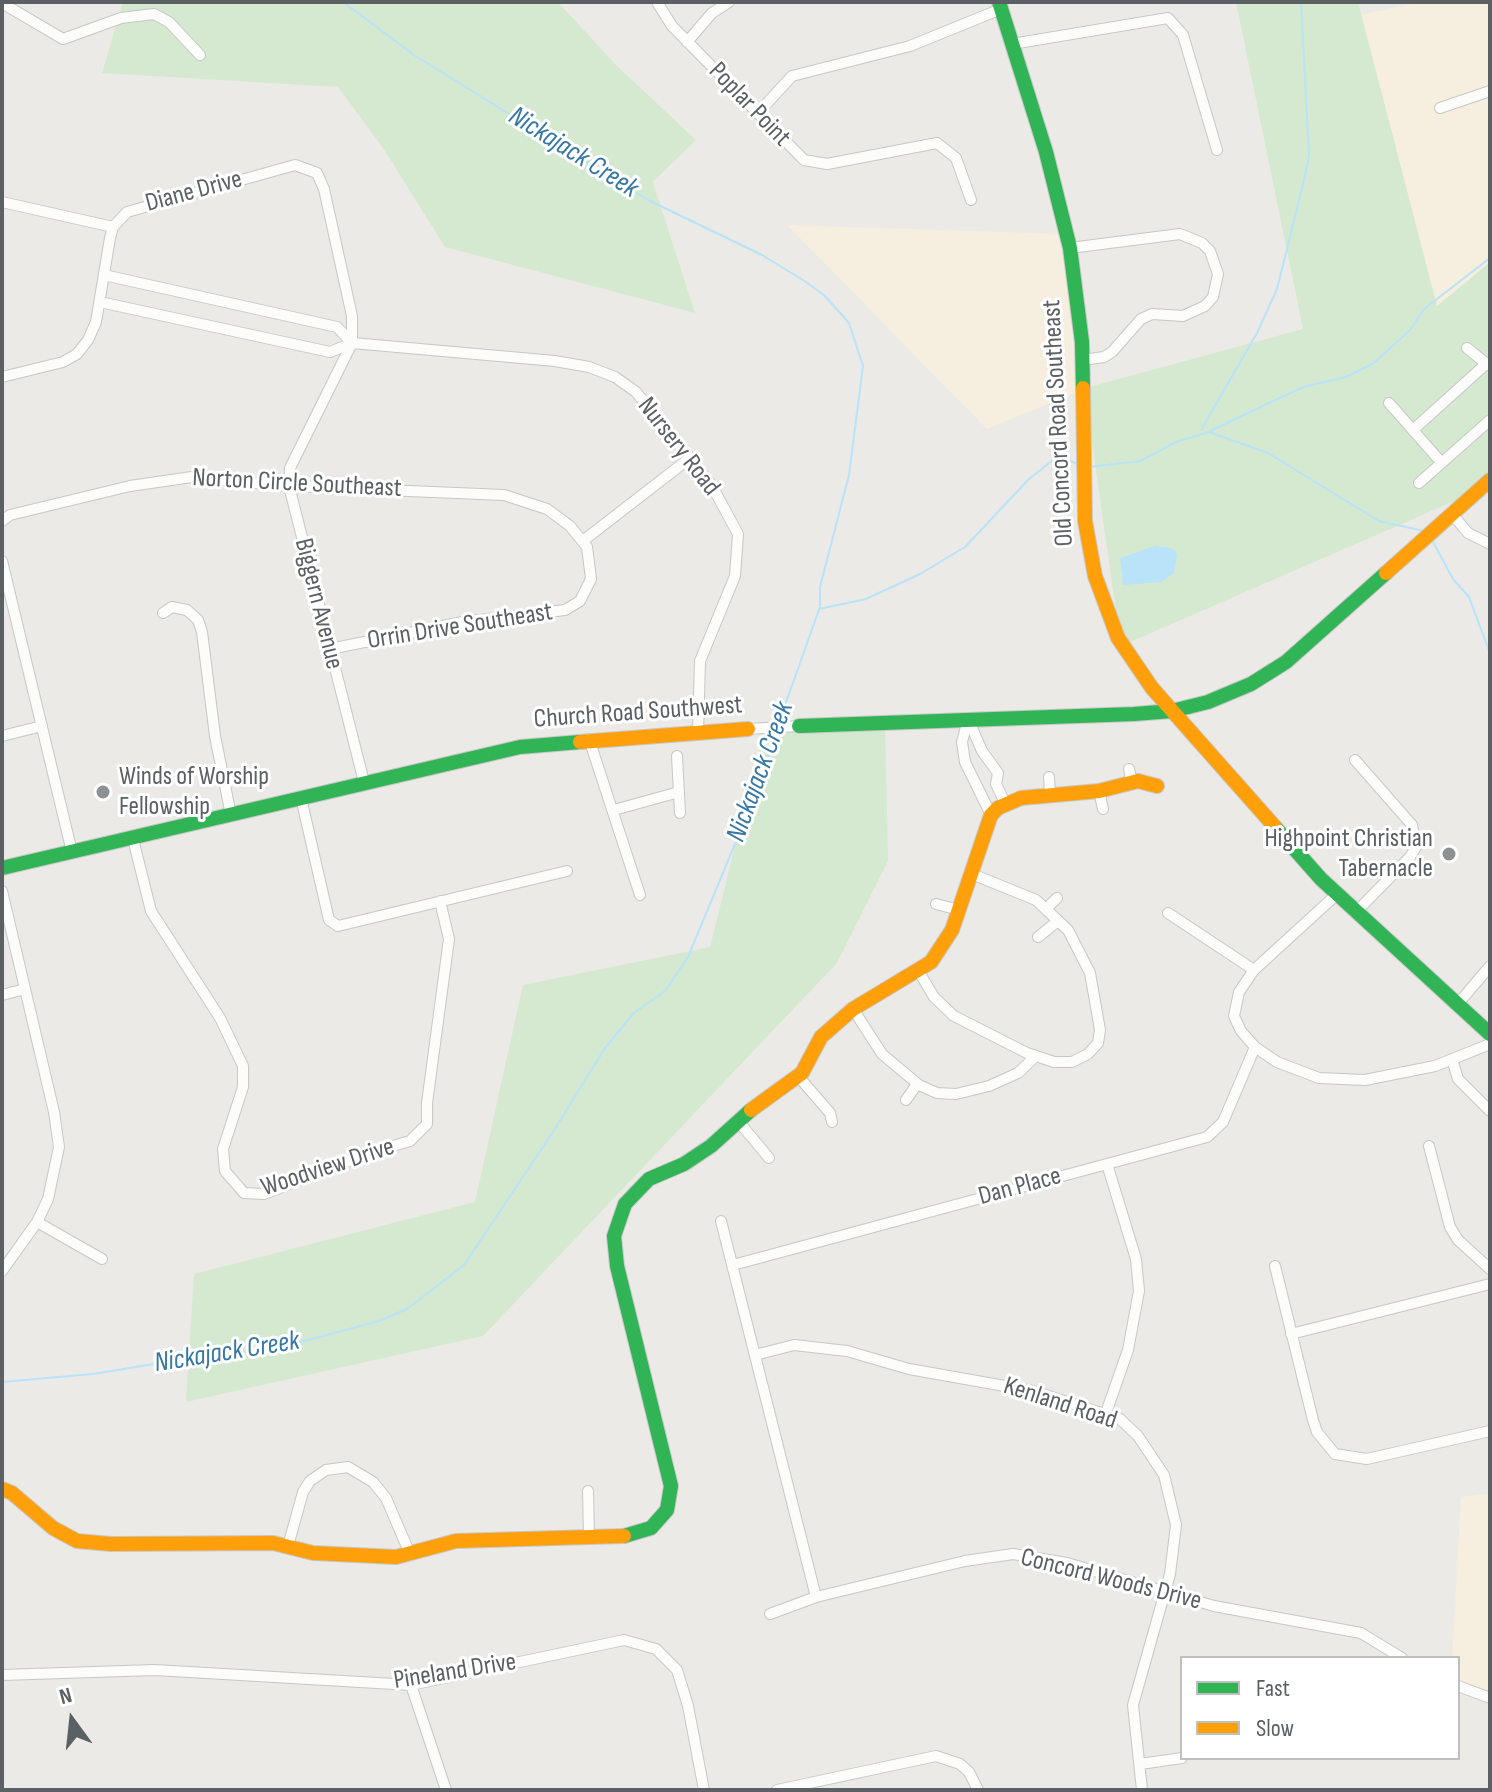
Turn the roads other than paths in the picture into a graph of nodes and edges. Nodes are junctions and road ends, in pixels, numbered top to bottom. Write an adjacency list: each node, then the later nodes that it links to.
1 (657, 2): 5 (street, Poplar Point)
2 (729, 2): 5 (street)
3 (2, 3): 7 (street)
4 (1000, 6): 6 (street, Old Concord Road Southeast); 10 (street)
5 (687, 42): 10 (street, Poplar Point)
6 (1012, 44): 11 (street); 15 (street, Old Concord Road Southeast)
7 (200, 55)
8 (1490, 91): 9 (street)
9 (1440, 108)
10 (758, 113): 12 (street, Poplar Point)
11 (1217, 150)
12 (971, 200)
13 (2, 202): 14 (street)
14 (113, 227): 16 (street, Diane Drive); 18 (street, Diane Drive)
15 (1070, 248): 20 (street, Old Concord Road Southeast); 20 (street)
16 (104, 275): 17 (street, Diane Drive); 18 (street)
17 (100, 302): 18 (street); 22 (street, Diane Drive)
18 (352, 343): 26 (street, Nursery Road); 30 (street)
19 (1467, 348): 21 (street)
20 (1083, 360): 38 (street, Old Concord Road Southeast)
21 (1488, 365): 25 (street)
22 (2, 377)
23 (1389, 403): 25 (street)
24 (1490, 420): 27 (street)
25 (1414, 429): 27 (street)
26 (690, 458): 33 (street); 43 (street, Nursery Road)
27 (1441, 462): 29 (street)
28 (1490, 480): 31 (street, Church Road Southwest)
29 (1419, 483)
30 (289, 486): 32 (street, Norton Circle Southeast); 33 (street, Norton Circle Southeast); 37 (street, Biggern Avenue)
31 (1452, 514): 34 (street); 38 (street, Church Road Southwest)
32 (2, 521)
33 (584, 540): 37 (street, Orrin Drive Southeast)
34 (1490, 544)
35 (2, 561): 40 (street)
36 (163, 613): 61 (street)
37 (330, 649): 49 (street, Biggern Avenue)
38 (1172, 711): 39 (street, Church Road Southwest); 70 (street, Old Concord Road Southeast)
39 (968, 719): 41 (street, Church Road Southwest); 50 (street); 52 (street)
40 (42, 726): 44 (street); 64 (street)
41 (799, 726): 42 (street, Church Road Southwest)
42 (748, 729): 43 (street, Church Road Southwest)
43 (698, 733): 45 (street, Church Road Southwest)
44 (2, 736)
45 (589, 739): 49 (street, Church Road Southwest); 59 (street)
46 (677, 756): 54 (street)
47 (1355, 760): 77 (street)
48 (1049, 777): 55 (street)
49 (364, 782): 56 (street, Church Road Southwest)
50 (996, 784): 52 (street); 57 (street)
51 (1157, 786): 53 (street)
52 (977, 789): 62 (street)
53 (1099, 791): 55 (street); 58 (street)
54 (679, 792): 59 (street); 60 (street)
55 (1050, 795): 57 (street)
56 (301, 798): 61 (street, Church Road Southwest); 72 (street)
57 (1005, 803): 62 (street)
58 (1103, 809)
59 (614, 810): 69 (street)
60 (680, 813)
61 (231, 815): 63 (street, Church Road Southwest)
62 (991, 815): 67 (street)
63 (133, 839): 64 (street, Church Road Southwest); 72 (street, Woodview Drive)
64 (72, 852): 65 (street, Church Road Southwest)
65 (2, 868)
66 (567, 871): 72 (street)
67 (972, 874): 74 (street); 75 (street)
68 (2, 891): 83 (street)
69 (640, 895)
70 (1336, 895): 77 (street, Old Concord Road Southeast); 81 (street)
71 (1057, 898): 74 (street)
72 (440, 901)
73 (936, 904): 75 (street)
74 (1047, 908): 78 (street)
75 (959, 910): 82 (street)
76 (1168, 913): 81 (street)
77 (1355, 913): 85 (street, Old Concord Road Southeast)
78 (1058, 921): 79 (street); 90 (street)
79 (1038, 937)
80 (1490, 966): 85 (street)
81 (1254, 970): 89 (street)
82 (919, 972): 86 (street); 90 (street)
83 (25, 989): 84 (street); 102 (street)
84 (2, 995)
85 (1457, 1005): 87 (street, Old Concord Road Southeast)
86 (853, 1009): 92 (street); 93 (street)
87 (1490, 1034)
88 (1490, 1044): 91 (street)
89 (1255, 1047): 91 (street); 100 (street, Dan Place)
90 (1036, 1056): 93 (street)
91 (1452, 1059): 95 (street)
92 (798, 1076): 96 (street); 97 (street)
93 (917, 1084): 94 (street)
94 (906, 1100)
95 (1490, 1111)
96 (739, 1122): 99 (street); 115 (street)
97 (832, 1122)
98 (1429, 1146): 106 (street)
99 (769, 1158)
100 (1107, 1164): 104 (street, Dan Place); 111 (street)
101 (721, 1221): 104 (street)
102 (37, 1222): 103 (street); 107 (street)
103 (102, 1259)
104 (733, 1265): 110 (street)
105 (1275, 1266): 109 (street)
106 (1490, 1269)
107 (2, 1271)
108 (1490, 1284): 109 (street)
109 (1291, 1334): 112 (street)
110 (755, 1355): 111 (street, Kenland Road); 119 (street)
111 (1106, 1413): 118 (street, Kenland Road)
112 (1490, 1431)
113 (2, 1489): 116 (street)
114 (588, 1491): 115 (street)
115 (589, 1538): 117 (street)
116 (288, 1546): 117 (street); 117 (street)
117 (410, 1554)
118 (1164, 1592): 119 (street, Concord Woods Drive); 121 (street, Concord Woods Drive); 127 (street, Kenland Road)
119 (816, 1597): 120 (street, Concord Woods Drive)
120 (770, 1614)
121 (1399, 1656)
122 (2, 1675): 123 (street, Pineland Drive)
123 (411, 1685): 128 (street); 129 (street, Pineland Drive)
124 (1460, 1687): 125 (street)
125 (1490, 1698)
126 (1180, 1758): 127 (street)
127 (1140, 1764): 132 (street, Kenland Road)
128 (446, 1790)
129 (704, 1790)
130 (777, 1790): 131 (street)
131 (978, 1790)
132 (1142, 1790)

